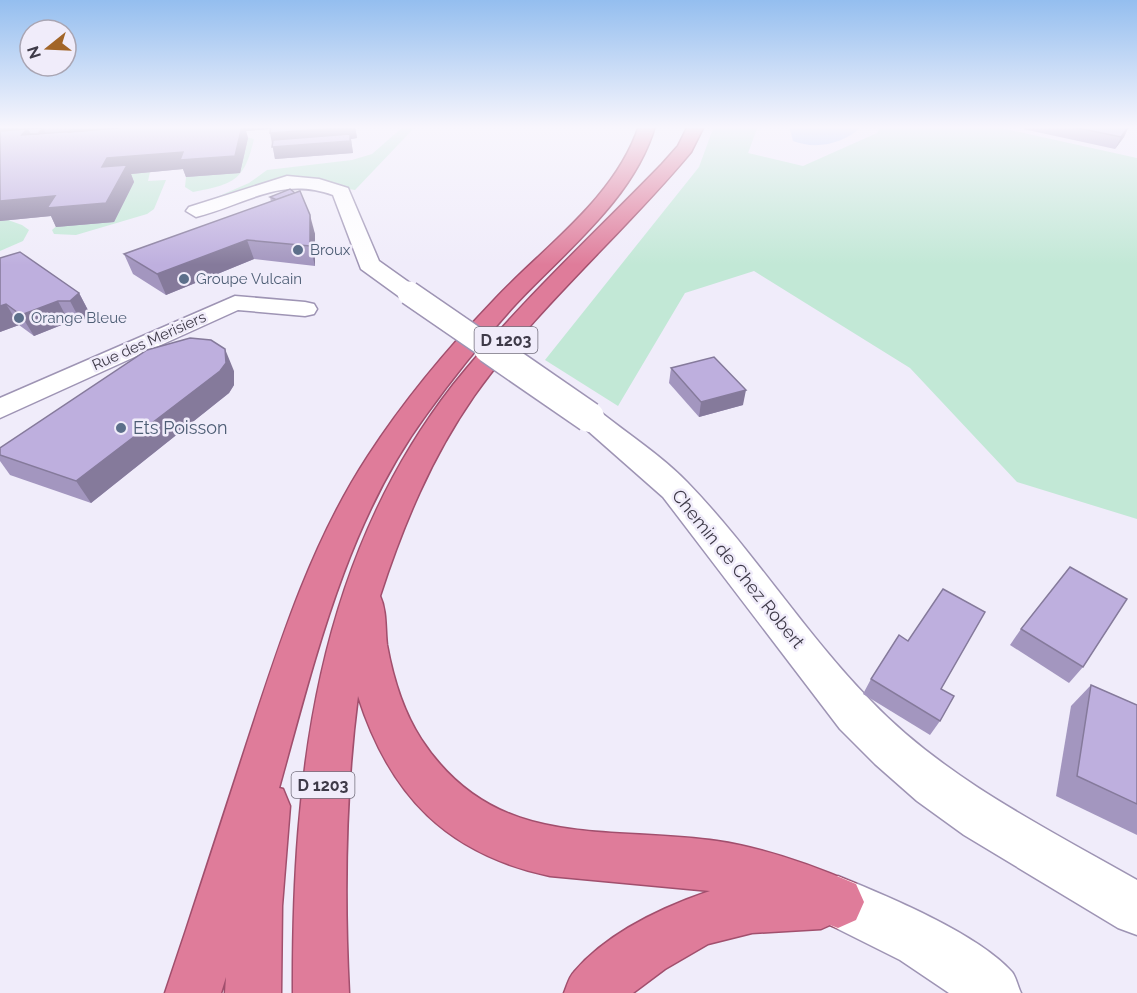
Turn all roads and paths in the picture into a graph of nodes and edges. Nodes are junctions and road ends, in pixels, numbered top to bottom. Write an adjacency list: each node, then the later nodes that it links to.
1 (627, 172): 7 (highway, D 1203)
2 (664, 172): 6 (highway, D 1203)
3 (196, 211): 9 (street, Chemin de Chez Robert, bridge)
4 (305, 309): 5 (street, Rue des Merisiers)
5 (0, 409)
6 (365, 581): 8 (highway); 12 (highway, D 1203)
7 (306, 622): 10 (highway); 11 (highway, D 1203)
8 (838, 902): 13 (highway); 14 (street)
9 (1137, 909)
10 (194, 993)
11 (253, 993)
12 (321, 993)
13 (592, 993)
14 (993, 993)

